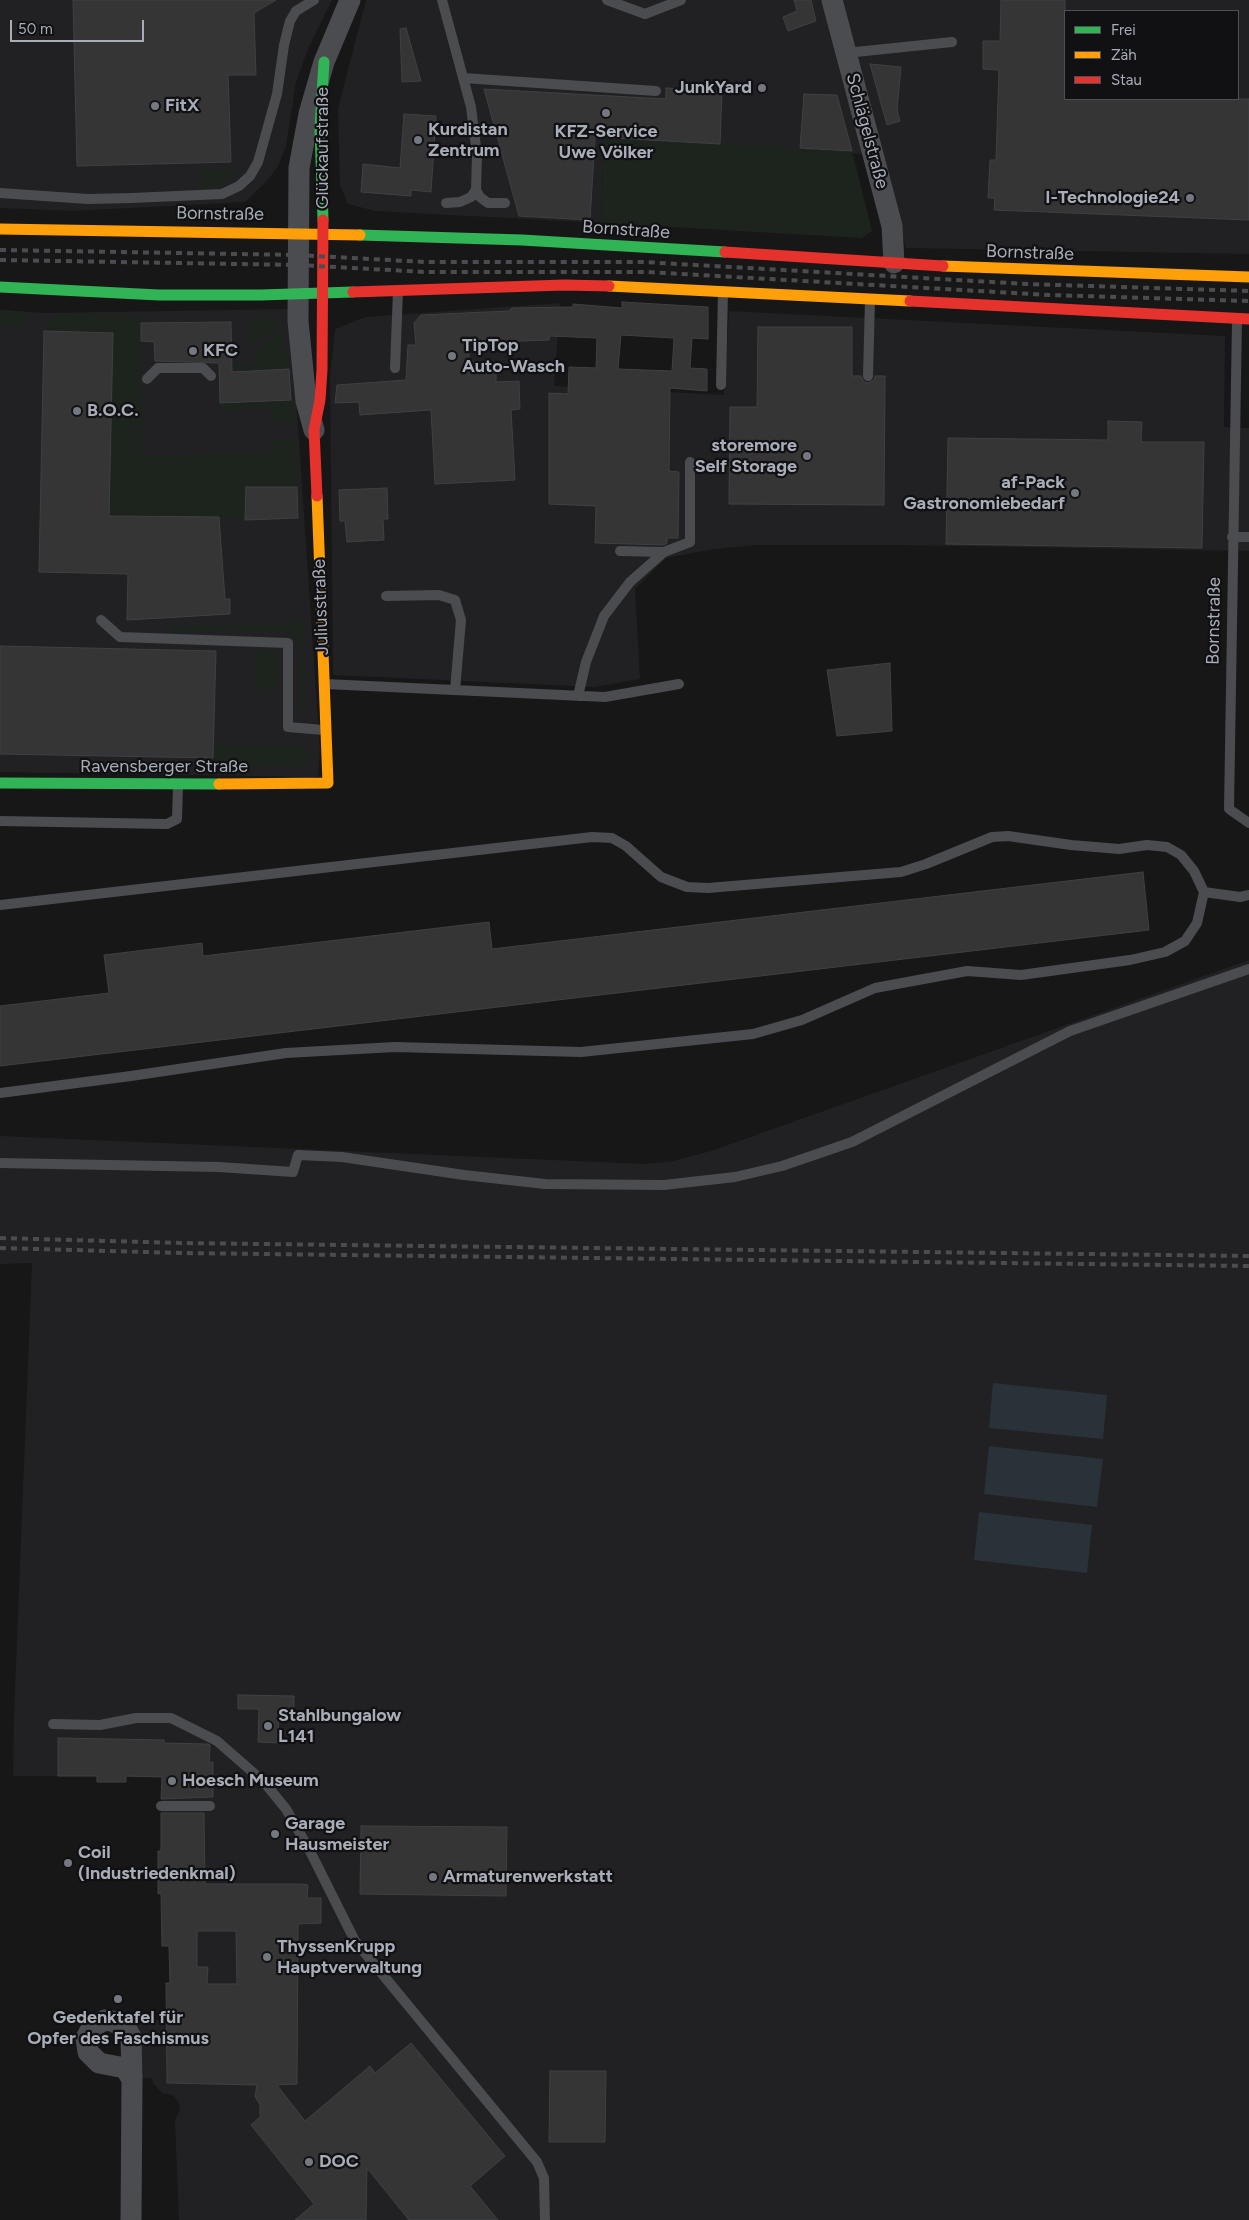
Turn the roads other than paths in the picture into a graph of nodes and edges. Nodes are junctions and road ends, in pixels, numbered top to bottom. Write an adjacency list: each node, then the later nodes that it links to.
1 (314, 0): 13 (lane)
2 (350, 0): 9 (street, Glückaufstraße)
3 (442, 0): 10 (lane)
4 (607, 0): 5 (lane)
5 (682, 0)
6 (832, 0): 8 (street, Schlägelstraße)
7 (952, 42): 8 (lane)
8 (846, 53): 19 (street, Schlägelstraße)
9 (324, 62): 17 (street, Glückaufstraße); 18 (main road, Glückaufstraße)
10 (463, 78): 11 (lane); 12 (lane)
11 (656, 91)
12 (476, 190): 14 (lane); 15 (lane)
13 (0, 194)
14 (446, 202)
15 (505, 203)
16 (0, 229): 17 (main road, Bornstraße)
17 (298, 233): 18 (main road, Bornstraße); 25 (street, Juliusstraße)
18 (323, 234): 19 (main road, Bornstraße); 24 (main road, Juliusstraße)
19 (894, 263): 20 (main road, Bornstraße)
20 (1249, 277)
21 (0, 287): 25 (main road)
22 (723, 290): 23 (main road); 26 (main road); 33 (lane)
23 (398, 291): 24 (main road); 29 (lane)
24 (322, 293): 25 (main road); 34 (main road, Juliusstraße)
25 (297, 294): 34 (street, Juliusstraße)
26 (870, 299): 27 (main road); 31 (lane)
27 (1237, 318): 28 (main road); 36 (lane, Bornstraße)
28 (1249, 319)
29 (398, 361)
30 (211, 376): 32 (lane)
31 (868, 376)
32 (147, 379)
33 (721, 385)
34 (314, 430): 42 (main road, Juliusstraße)
35 (690, 462): 39 (lane)
36 (1232, 537): 37 (lane); 51 (lane, Bornstraße)
37 (1249, 537)
38 (620, 551): 39 (lane)
39 (664, 552): 45 (lane)
40 (386, 596): 44 (lane)
41 (101, 620): 46 (lane)
42 (324, 684): 44 (lane); 46 (main road, Juliusstraße)
43 (679, 684): 45 (lane)
44 (454, 690): 45 (lane)
45 (578, 696)
46 (326, 730): 48 (main road, Juliusstraße)
47 (0, 783): 49 (main road, Ravensberger Straße)
48 (328, 783): 49 (main road, Ravensberger Straße)
49 (178, 785): 50 (lane)
50 (0, 821)
51 (1249, 823)
52 (1204, 892): 53 (lane); 54 (lane); 56 (lane)
53 (1249, 895)
54 (0, 905)
55 (1249, 969): 57 (lane)
56 (0, 1093)
57 (0, 1163)
58 (53, 1724): 63 (lane)
59 (161, 1806): 60 (lane)
60 (210, 1806)
61 (132, 2079): 62 (street)
62 (131, 2220)
63 (545, 2220)

